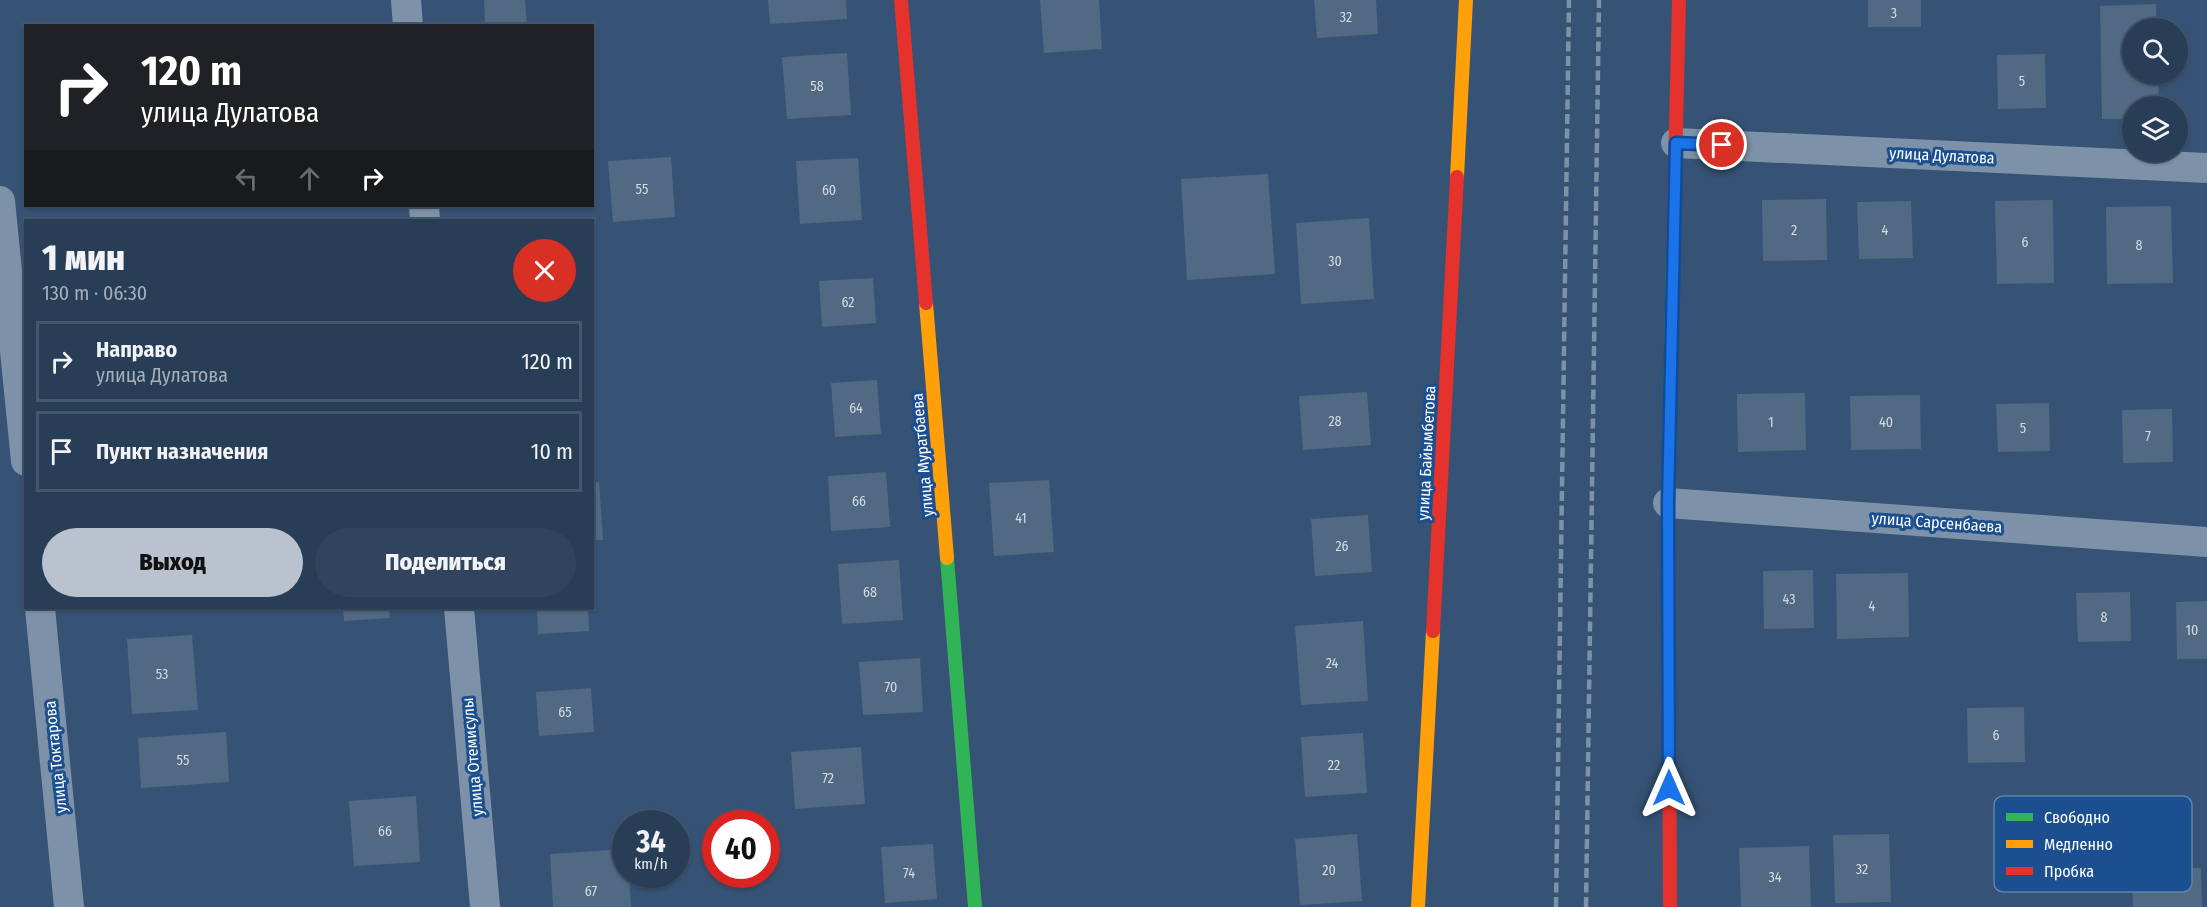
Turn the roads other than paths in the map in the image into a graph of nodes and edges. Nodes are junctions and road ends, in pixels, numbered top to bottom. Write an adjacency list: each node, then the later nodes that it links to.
1 (406, 0): 5 (street)
2 (901, 0): 16 (street, улица Муратбаева)
3 (1466, 0): 17 (street, улица Байымбетова)
4 (1679, 0): 6 (street)
5 (408, 24)
6 (1676, 143): 7 (street, улица Дулатова); 10 (street)
7 (2207, 168)
8 (0, 201): 9 (street)
9 (24, 441)
10 (1668, 503): 11 (street, улица Сарсенбаева); 18 (street)
11 (2207, 542)
12 (40, 609): 14 (street, улица Токтарова)
13 (459, 609): 15 (street, улица Отемисулы)
14 (69, 907)
15 (484, 907)
16 (975, 907)
17 (1418, 907)
18 (1670, 907)

